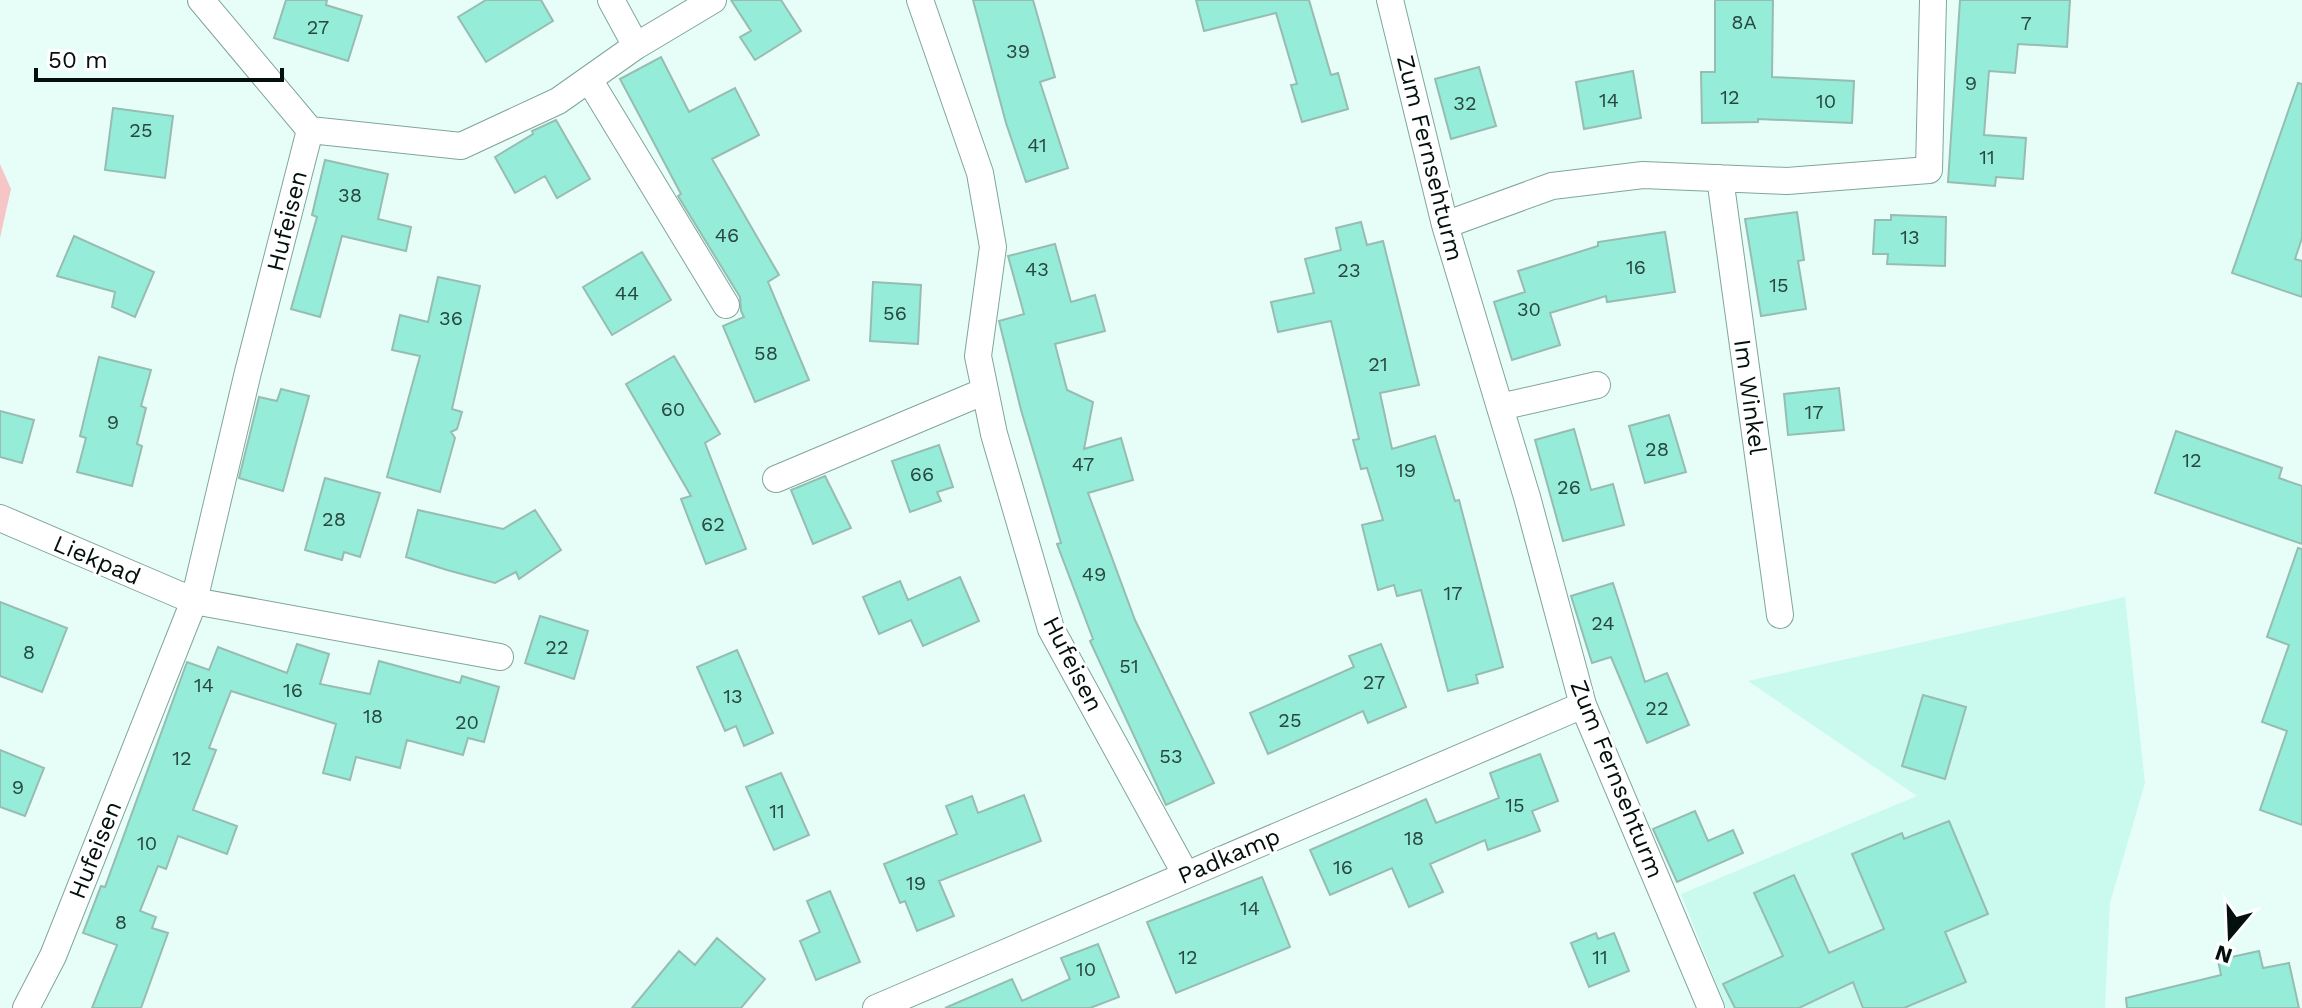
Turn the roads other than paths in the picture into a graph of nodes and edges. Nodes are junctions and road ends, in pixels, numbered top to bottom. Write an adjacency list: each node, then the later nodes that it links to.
1 (201, 0): 9 (street)
2 (611, 0): 7 (street)
3 (713, 0): 7 (street)
4 (920, 0): 14 (street, Hufeisen)
5 (1390, 0): 11 (street, Zum Fernsehturm)
6 (1933, 0): 10 (street)
7 (636, 46): 8 (street)
8 (590, 81): 9 (street); 12 (street)
9 (310, 130): 18 (street, Hufeisen)
10 (1720, 178): 11 (street); 19 (street, Im Winkel)
11 (1445, 225): 15 (street, Zum Fernsehturm)
12 (726, 305)
13 (1597, 385): 15 (street)
14 (985, 391): 16 (street); 22 (street, Hufeisen)
15 (1500, 407): 21 (street, Zum Fernsehturm)
16 (776, 479)
17 (0, 518): 18 (street, Liekpad)
18 (194, 601): 20 (street); 23 (street, Hufeisen)
19 (1780, 615)
20 (500, 657)
21 (1583, 705): 22 (street, Padkamp); 25 (street, Zum Fernsehturm)
22 (1186, 875): 24 (street, Padkamp)
23 (26, 1008)
24 (876, 1008)
25 (1711, 1008)

